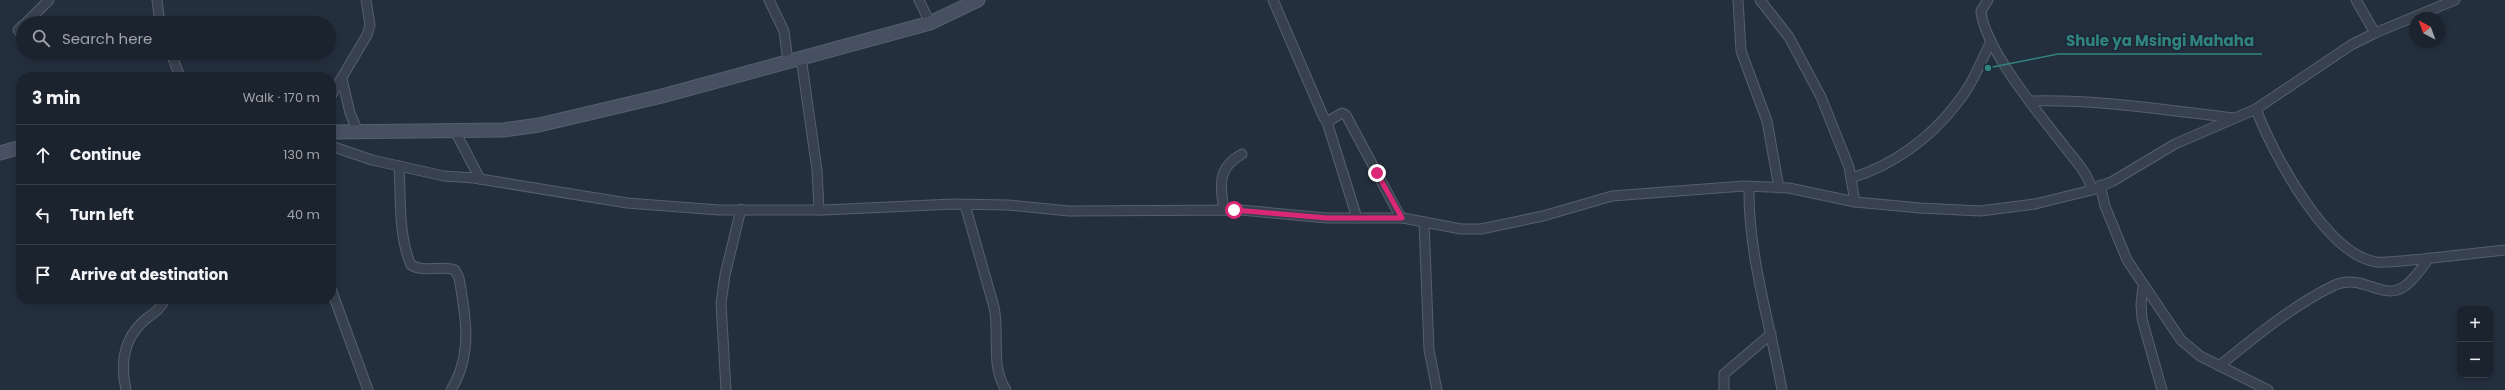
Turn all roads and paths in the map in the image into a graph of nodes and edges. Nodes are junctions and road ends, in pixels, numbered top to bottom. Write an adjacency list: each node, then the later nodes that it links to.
1 (49, 0): 13 (street)
2 (157, 0): 14 (street)
3 (366, 0): 22 (street)
4 (769, 0): 20 (street)
5 (919, 0): 15 (street)
6 (978, 0): 15 (main road)
7 (1273, 0): 27 (street)
8 (1738, 0): 39 (street)
9 (1760, 0): 36 (street)
10 (1988, 0): 17 (street)
11 (2356, 0): 16 (street)
12 (2455, 0): 16 (street)
13 (33, 16)
14 (159, 16)
15 (930, 22): 18 (main road)
16 (2375, 33): 25 (street)
17 (1991, 41): 24 (street); 36 (street)
18 (801, 57): 20 (main road); 44 (street)
19 (174, 60): 21 (street)
20 (788, 61): 28 (main road)
21 (178, 72)
22 (342, 79): 23 (street); 30 (street)
23 (336, 88)
24 (2029, 101): 26 (street); 40 (street)
25 (2256, 109): 26 (street); 50 (street)
26 (2235, 118): 40 (street)
27 (1327, 122): 46 (street); 47 (street)
28 (455, 131): 30 (main road); 37 (street)
29 (336, 132): 30 (main road)
30 (358, 132)
31 (336, 147): 35 (street)
32 (16, 148): 33 (main road)
33 (0, 153)
34 (1242, 154): 45 (street)
35 (399, 166): 37 (street); 58 (street)
36 (1851, 178): 41 (street)
37 (480, 179): 43 (street)
38 (1749, 187): 39 (street); 48 (street); 54 (street)
39 (1779, 188): 41 (street)
40 (2096, 188): 41 (street); 51 (street)
41 (1854, 202)
42 (965, 205): 44 (street); 45 (street); 60 (street)
43 (741, 209): 44 (street); 59 (street)
44 (819, 210)
45 (1224, 210): 46 (street)
46 (1357, 218): 47 (street)
47 (1402, 218): 48 (street)
48 (1424, 222): 61 (street)
49 (2505, 250): 50 (street)
50 (2429, 258): 55 (street)
51 (2143, 287): 55 (street); 64 (street)
52 (336, 303): 57 (street)
53 (162, 304): 56 (street)
54 (1771, 334): 62 (street); 63 (street)
55 (2219, 366): 65 (street)
56 (126, 390)
57 (368, 390)
58 (451, 390)
59 (726, 390)
60 (1006, 390)
61 (1436, 390)
62 (1724, 390)
63 (1782, 390)
64 (2162, 390)
65 (2268, 390)

